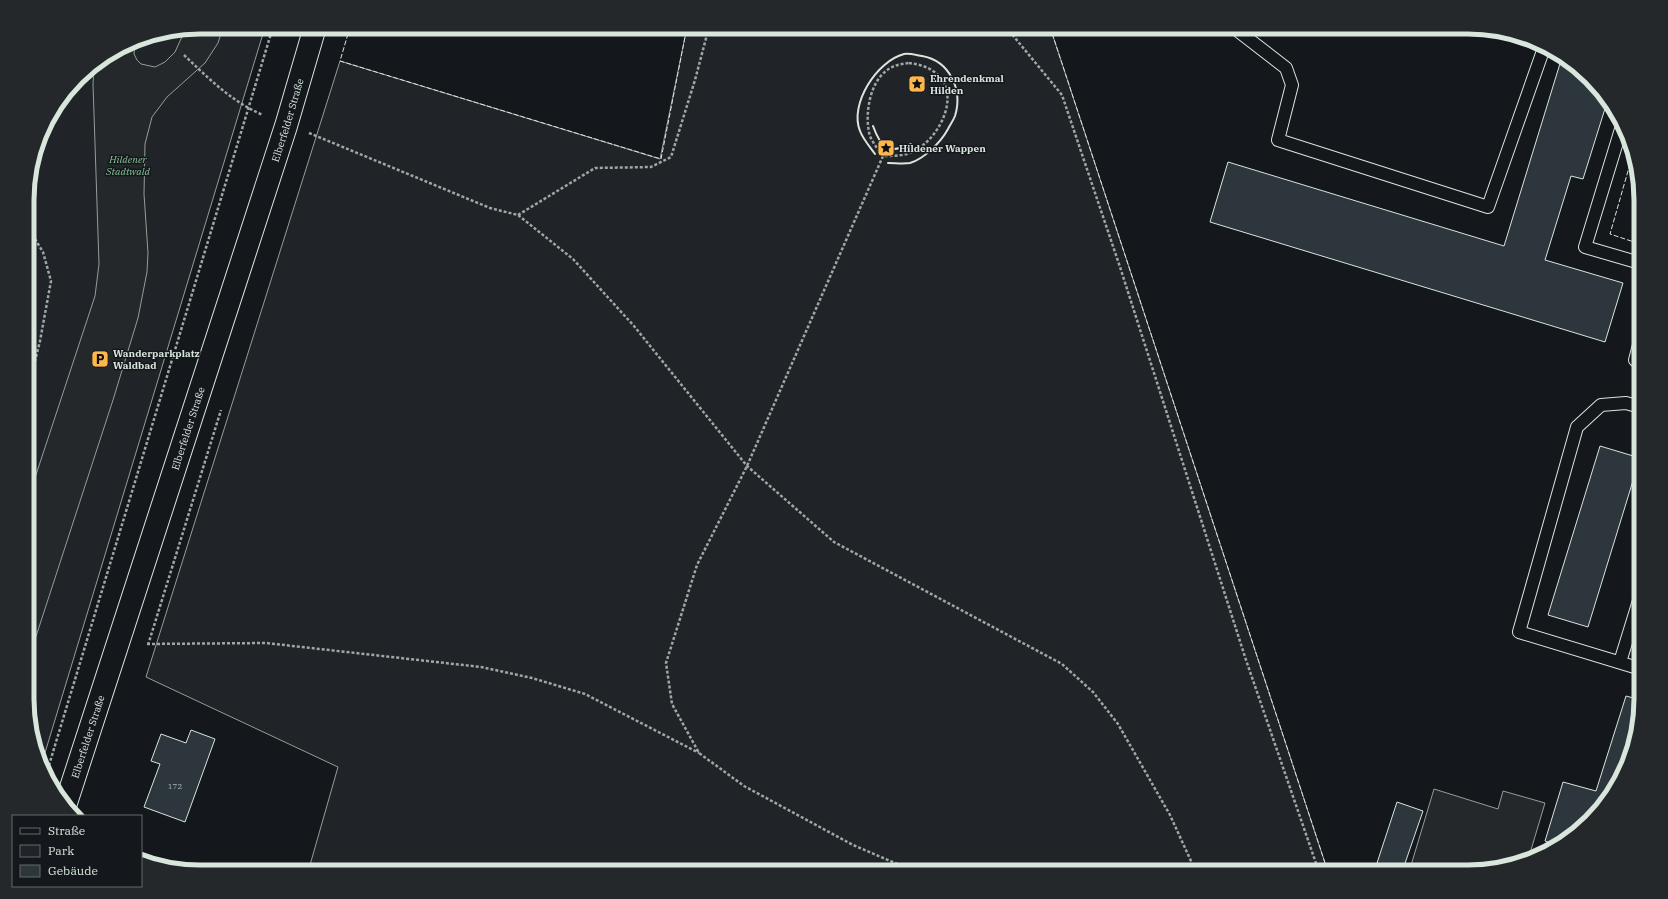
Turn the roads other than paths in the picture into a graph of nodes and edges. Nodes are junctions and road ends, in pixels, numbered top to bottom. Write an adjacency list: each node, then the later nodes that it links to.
1 (313, 34): 10 (main road, Elberfelder Straße)
2 (1242, 34): 3 (lane)
3 (1543, 52)
4 (1620, 134): 5 (lane)
5 (1634, 261)
6 (1634, 405): 8 (lane)
7 (1634, 617): 8 (lane)
8 (1620, 662): 9 (lane)
9 (1634, 667)
10 (67, 799)

